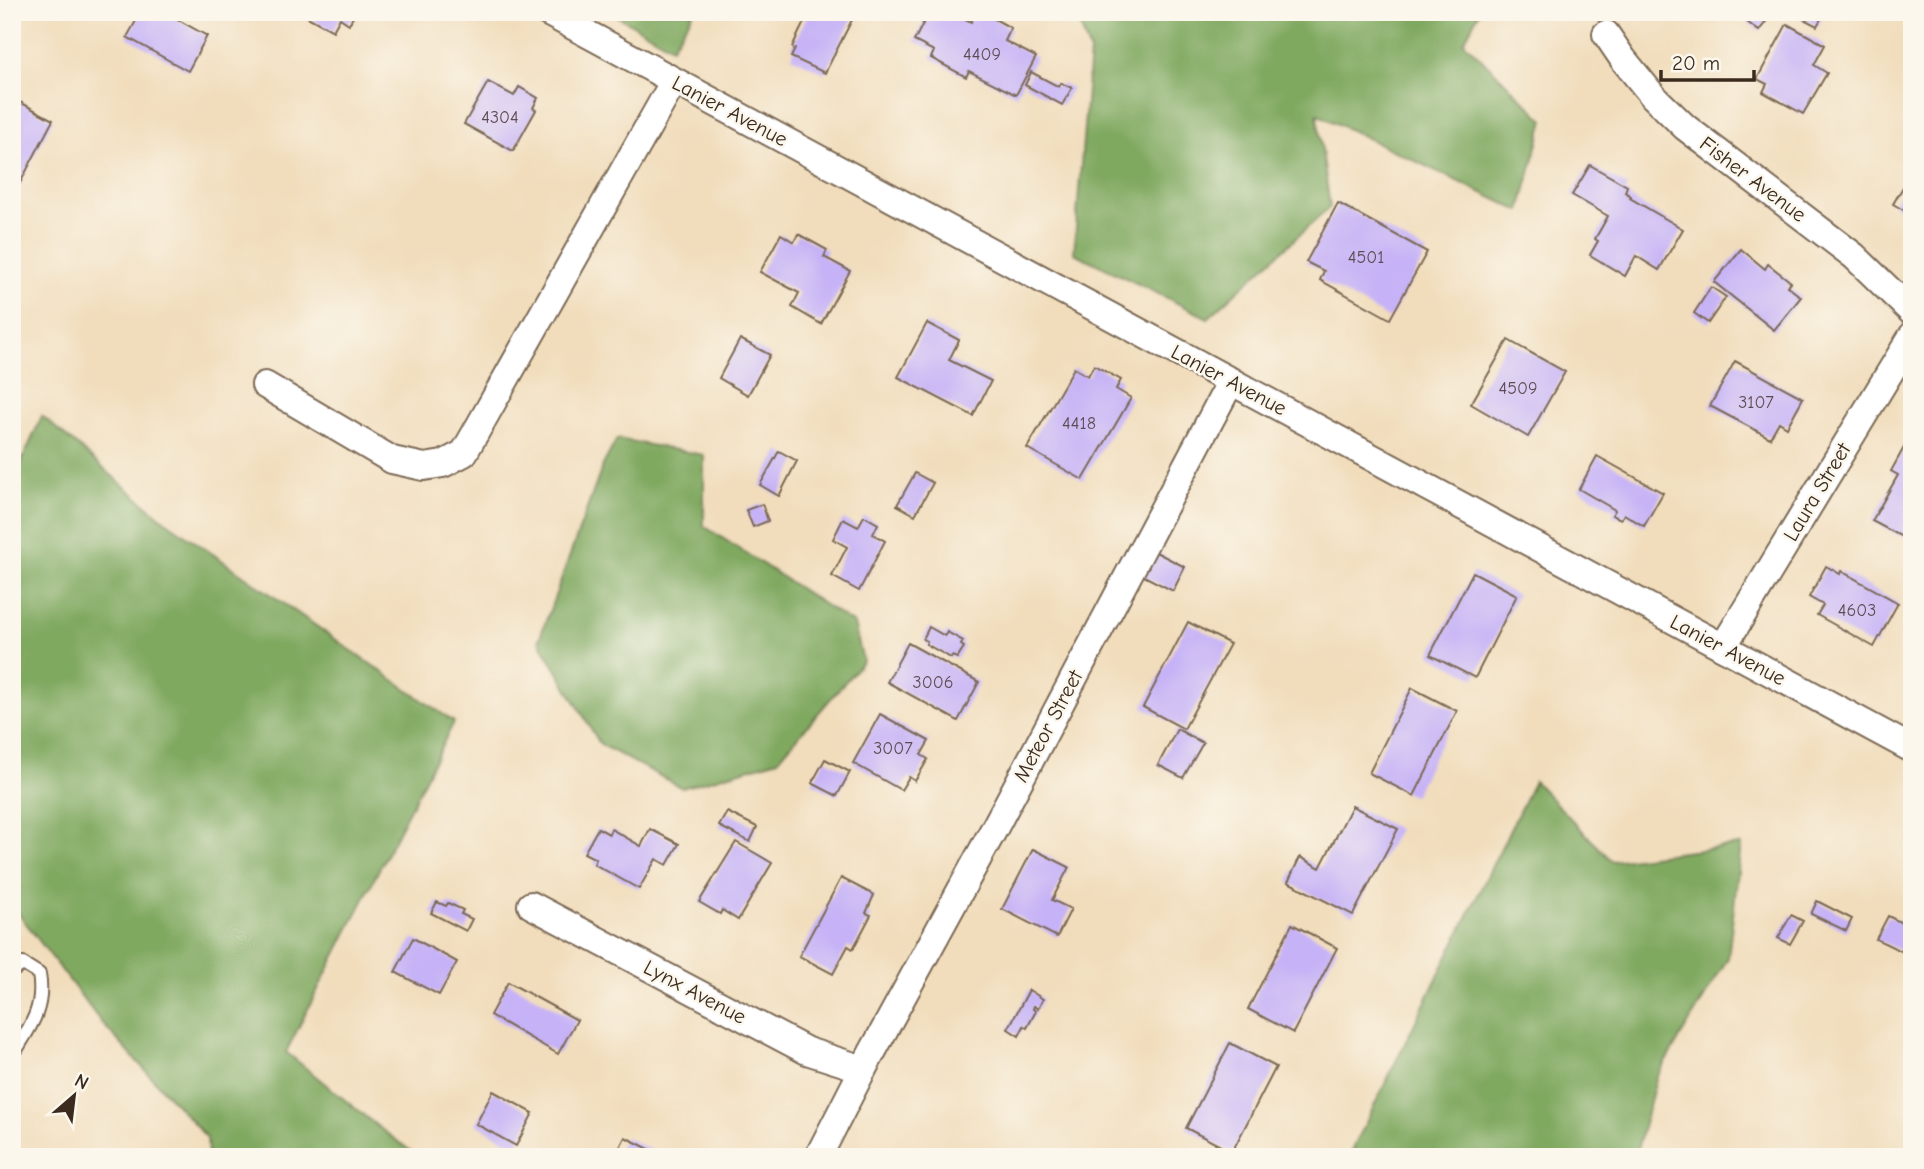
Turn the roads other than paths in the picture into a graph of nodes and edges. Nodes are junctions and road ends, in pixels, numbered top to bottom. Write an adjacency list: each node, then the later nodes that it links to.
1 (547, 12): 3 (street, Lanier Avenue)
2 (1606, 34): 4 (street, Fisher Avenue)
3 (674, 81): 6 (street, Lanier Avenue); 7 (street)
4 (1912, 312)
5 (1912, 336): 8 (street, Laura Street)
6 (1231, 381): 8 (street, Lanier Avenue); 13 (street, Meteor Street)
7 (265, 385)
8 (1723, 647): 9 (street, Lanier Avenue)
9 (1912, 749)
10 (531, 905): 13 (street, Lynx Avenue)
11 (12, 971): 12 (lane)
12 (12, 1056)
13 (863, 1069): 14 (street, Meteor Street)
14 (818, 1157)

